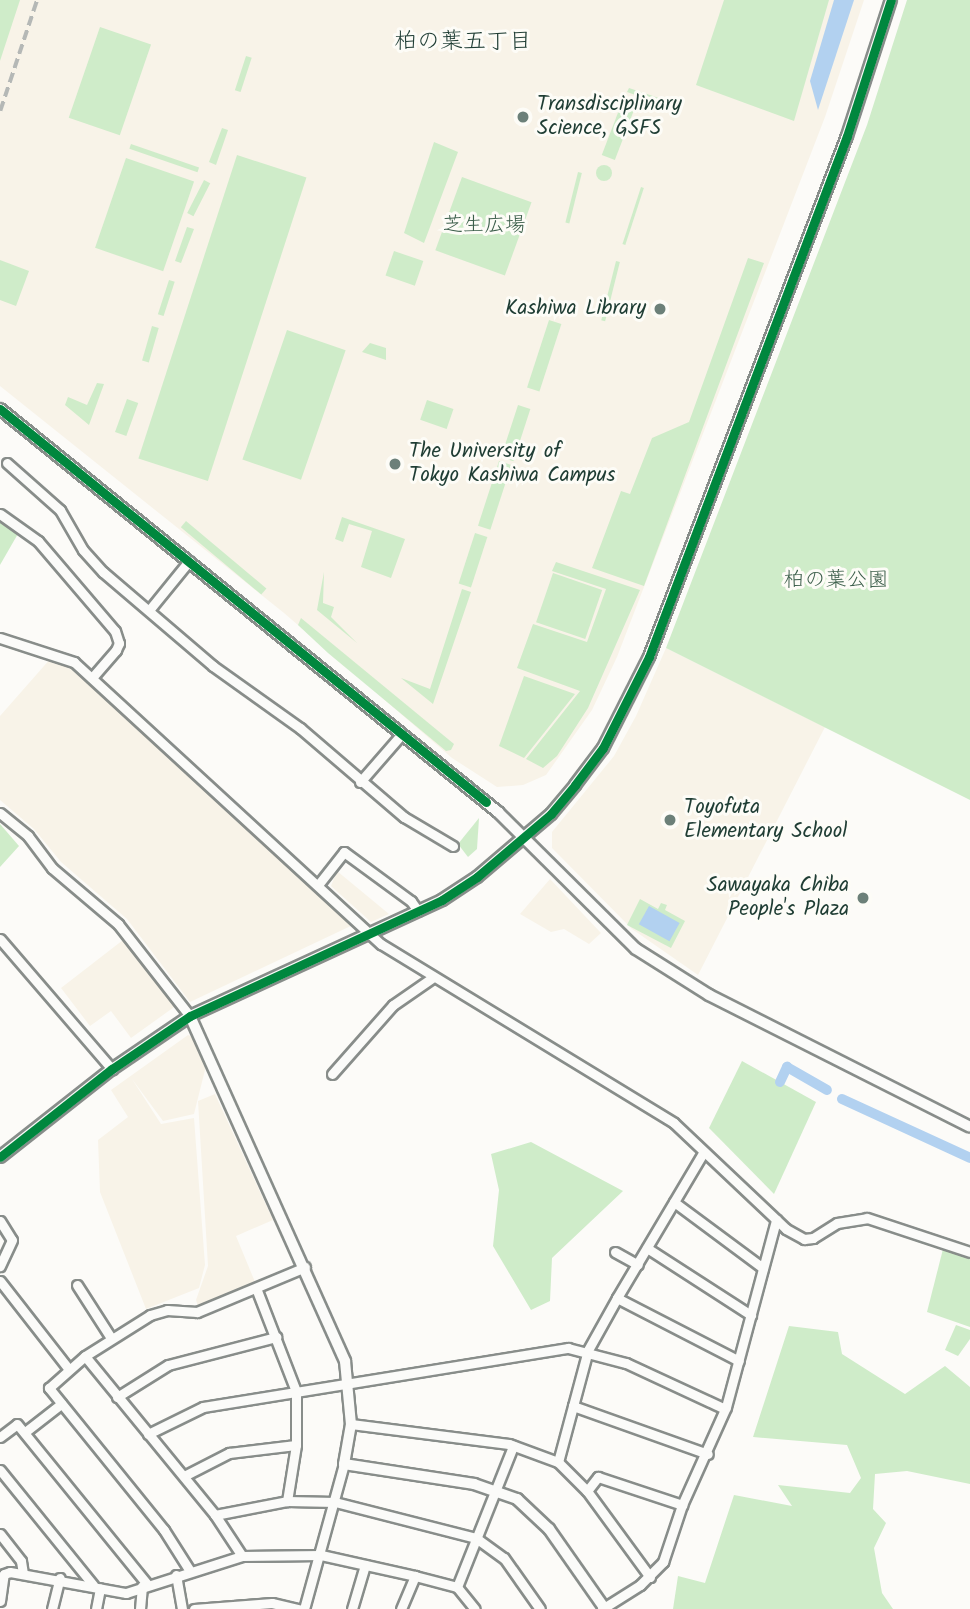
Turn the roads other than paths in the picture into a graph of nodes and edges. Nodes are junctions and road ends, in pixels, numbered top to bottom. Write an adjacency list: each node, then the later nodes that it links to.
1 (891, 0): 12 (street)
2 (0, 408): 5 (street)
3 (7, 463): 6 (street)
4 (0, 514): 8 (street)
5 (188, 561): 6 (street); 9 (street)
6 (150, 609): 10 (street)
7 (0, 638): 8 (street)
8 (92, 677): 14 (street)
9 (400, 736): 10 (street); 12 (street)
10 (360, 782): 13 (street)
11 (0, 813): 19 (street)
12 (526, 837): 15 (street); 22 (street)
13 (453, 846)
14 (318, 885): 15 (street); 16 (street)
15 (418, 911): 16 (street)
16 (370, 934): 18 (street); 19 (street)
17 (0, 939): 20 (street)
18 (432, 978): 21 (street); 23 (street)
19 (190, 1016): 20 (street); 33 (street)
20 (112, 1069): 24 (street)
21 (332, 1074)
22 (970, 1127)
23 (703, 1153): 25 (street); 26 (street)
24 (0, 1157)
25 (674, 1202): 28 (street); 34 (street)
26 (776, 1220): 30 (street); 34 (street)
27 (0, 1221): 32 (street)
28 (647, 1248): 31 (street); 39 (street)
29 (615, 1252): 31 (street)
30 (970, 1252)
31 (638, 1265): 38 (street)
32 (0, 1266)
33 (305, 1267): 37 (street); 46 (street)
34 (763, 1268): 39 (street)
35 (0, 1280): 45 (street)
36 (77, 1285): 41 (street)
37 (256, 1288): 40 (street); 41 (street)
38 (617, 1298): 42 (street); 44 (street)
39 (751, 1315): 44 (street)
40 (276, 1337): 47 (street); 48 (street)
41 (111, 1338): 43 (street)
42 (588, 1350): 46 (street); 50 (street); 51 (street)
43 (85, 1356): 45 (street); 48 (street)
44 (739, 1361): 51 (street)
45 (68, 1368): 49 (street)
46 (350, 1381): 47 (street); 52 (street)
47 (296, 1391): 54 (street); 56 (street)
48 (117, 1397): 54 (street)
49 (61, 1404): 53 (street); 74 (street)
50 (573, 1406): 58 (street); 59 (street)
51 (725, 1409): 58 (street)
52 (351, 1424): 57 (street); 60 (street)
53 (25, 1432): 55 (street); 81 (street)
54 (148, 1434): 62 (street)
55 (0, 1437)
56 (296, 1445): 62 (street); 65 (street)
57 (513, 1446): 59 (street); 63 (street)
58 (708, 1454): 67 (street)
59 (558, 1462): 64 (street)
60 (344, 1464): 63 (street); 66 (street)
61 (0, 1470): 82 (street)
62 (184, 1476): 68 (street)
63 (496, 1489): 70 (street); 95 (street)
64 (587, 1492): 67 (street); 79 (street)
65 (287, 1501): 66 (street); 68 (street)
66 (335, 1502): 70 (street); 71 (street)
67 (682, 1505): 79 (street)
68 (215, 1515): 72 (street)
69 (0, 1534): 76 (street)
70 (477, 1538): 83 (street); 94 (street)
71 (321, 1555): 72 (street); 73 (street); 90 (street)
72 (242, 1556): 74 (street)
73 (365, 1565): 78 (street); 91 (street)
74 (190, 1571): 77 (street)
75 (2, 1573): 76 (street); 84 (street)
76 (23, 1574): 80 (street)
77 (176, 1575): 81 (street); 88 (street)
78 (415, 1576): 83 (street); 92 (street)
79 (650, 1577): 95 (street)
80 (60, 1578): 82 (street); 85 (street)
81 (144, 1585): 82 (street); 87 (street)
82 (96, 1587): 86 (street)
83 (457, 1587): 93 (street)
84 (0, 1601)
85 (52, 1609)
86 (96, 1609)
87 (140, 1609)
88 (182, 1609)
89 (194, 1609): 90 (street)
90 (302, 1609)
91 (352, 1609)
92 (401, 1609)
93 (475, 1609)
94 (540, 1609)
95 (603, 1609)

